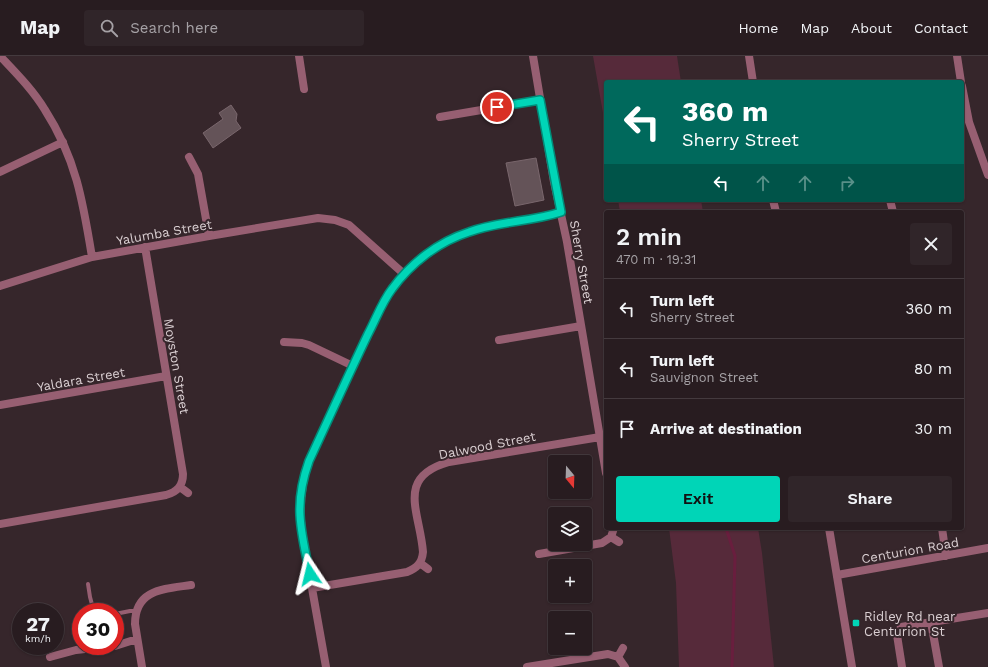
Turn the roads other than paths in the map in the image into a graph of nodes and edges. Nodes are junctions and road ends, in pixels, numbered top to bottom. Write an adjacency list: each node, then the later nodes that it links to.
1 (0, 56): 12 (street)
2 (299, 56): 8 (street)
3 (533, 56): 10 (street, Sherry Street)
4 (749, 56): 6 (street)
5 (957, 56): 7 (street)
6 (754, 80)
7 (961, 80)
8 (304, 89)
9 (964, 96): 15 (street)
10 (540, 100): 11 (street); 16 (street, Sherry Street)
11 (440, 117)
12 (63, 142): 14 (street); 19 (street)
13 (189, 157): 17 (street)
14 (0, 172)
15 (988, 175)
16 (561, 212): 20 (street); 22 (street, Sherry Street)
17 (209, 236): 18 (street, Yalumba Street); 20 (street, Yalumba Street)
18 (145, 248): 19 (street, Yalumba Street); 26 (street, Moyston Street)
19 (92, 257): 21 (street, Yalumba Street)
20 (404, 274): 25 (street)
21 (0, 286)
22 (581, 326): 23 (street); 28 (street, Sherry Street)
23 (499, 340)
24 (284, 342): 25 (street)
25 (353, 366): 46 (street)
26 (166, 376): 27 (street, Yaldara Street); 30 (street, Moyston Street)
27 (0, 405)
28 (600, 437): 29 (street, Sherry Street); 41 (street, Dalwood Street)
29 (604, 461)
30 (180, 487): 31 (street); 32 (street)
31 (188, 493)
32 (0, 524)
33 (613, 530): 36 (street)
34 (829, 530): 43 (street)
35 (942, 530): 40 (street)
36 (611, 537): 37 (street); 39 (street)
37 (619, 542)
38 (988, 548): 40 (street, Centurion Road)
39 (539, 554)
40 (946, 556): 43 (street, Centurion Road)
41 (420, 563): 42 (street); 46 (street)
42 (428, 569)
43 (837, 575): 62 (street)
44 (88, 584): 47 (lane)
45 (191, 585): 48 (street)
46 (312, 588): 59 (street)
47 (92, 603)
48 (136, 611): 49 (lane); 52 (street)
49 (124, 612)
50 (988, 613): 51 (street)
51 (931, 622): 63 (street); 64 (street)
52 (137, 639): 53 (street); 58 (street)
53 (124, 643)
54 (624, 648): 57 (street)
55 (72, 651): 56 (street)
56 (50, 657)
57 (618, 657): 60 (street); 61 (street)
58 (142, 667)
59 (326, 667)
60 (527, 667)
61 (625, 667)
62 (852, 667)
63 (902, 667)
64 (939, 667)

